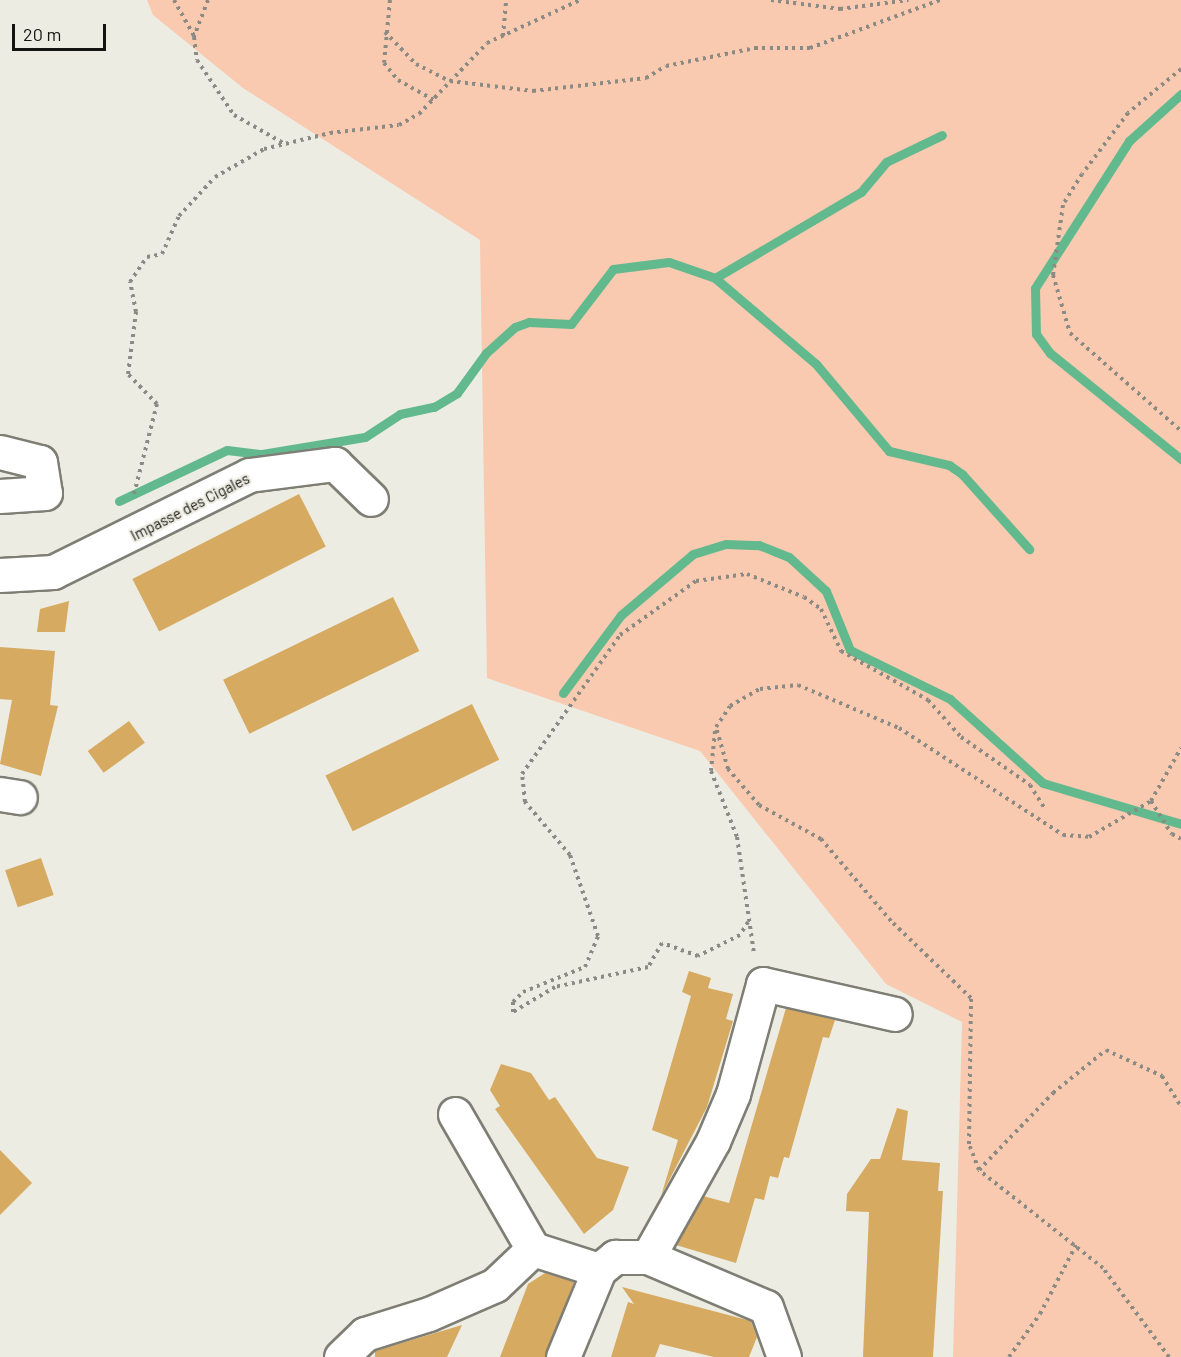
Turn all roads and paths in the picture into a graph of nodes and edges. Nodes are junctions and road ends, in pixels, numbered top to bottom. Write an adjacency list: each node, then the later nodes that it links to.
1 (174, 0): 11 (path)
2 (208, 0): 11 (path)
3 (390, 0): 9 (path)
4 (506, 0): 10 (path)
5 (580, 0): 10 (path)
6 (771, 0): 7 (path)
7 (908, 0)
8 (940, 0): 13 (path)
9 (385, 32): 13 (path); 14 (path)
10 (503, 36): 13 (path)
11 (194, 37): 15 (path)
12 (1181, 69): 16 (path)
13 (450, 81): 14 (path)
14 (434, 100): 15 (path)
15 (284, 144): 20 (path)
16 (1181, 431)
17 (0, 452): 18 (street)
18 (0, 496)
19 (371, 499): 20 (street, Impasse des Cigales)
20 (121, 541): 21 (street, Impasse des Cigales)
21 (0, 575)
22 (716, 727): 24 (path); 27 (path); 32 (path)
23 (1181, 748): 24 (path)
24 (1150, 801): 26 (path)
25 (1044, 807): 27 (path)
26 (1181, 839)
27 (748, 922): 28 (path)
28 (763, 984): 29 (street); 35 (street)
29 (895, 1014)
30 (1181, 1107): 32 (path)
31 (455, 1114): 34 (street)
32 (979, 1170): 33 (path)
33 (1076, 1245): 40 (path); 41 (path)
34 (533, 1249): 36 (street); 37 (street)
35 (648, 1257): 36 (street); 39 (street)
36 (599, 1270): 38 (street)
37 (341, 1357)
38 (563, 1357)
39 (784, 1357)
40 (1009, 1357)
41 (1169, 1357)

